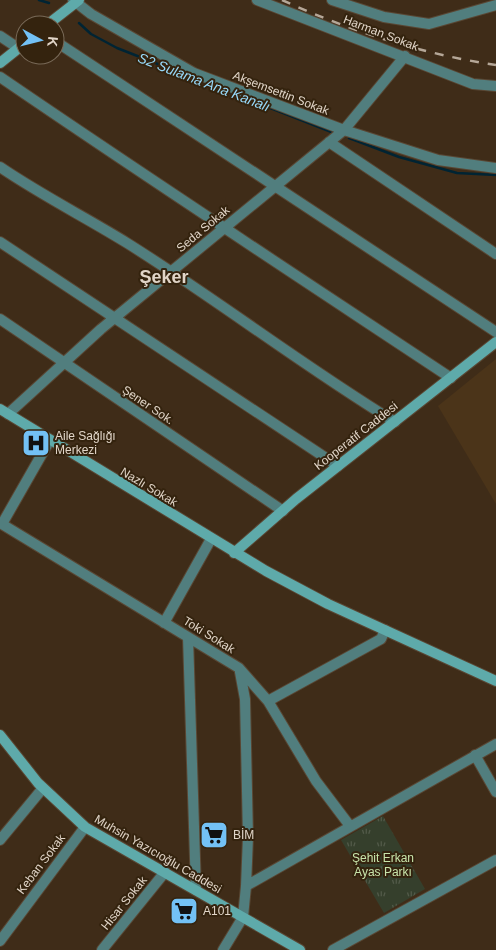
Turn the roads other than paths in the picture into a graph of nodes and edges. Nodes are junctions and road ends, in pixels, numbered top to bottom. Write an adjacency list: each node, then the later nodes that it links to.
1 (257, 0): 10 (street, Harman Sokak)
2 (332, 0): 4 (street)
3 (76, 1): 5 (street); 14 (street, Akşemsettin Sokak)
4 (496, 5)
5 (59, 15)
6 (0, 36): 7 (street)
7 (15, 43)
8 (65, 48): 18 (street)
9 (15, 51): 11 (street)
10 (405, 56): 13 (street, Harman Sokak); 14 (street, Seda Sokak)
11 (0, 63)
12 (0, 77): 19 (street)
13 (496, 86)
14 (344, 130): 15 (street, Seda Sokak); 17 (street, Akşemsettin Sokak)
15 (329, 142): 18 (street, Seda Sokak); 21 (street)
16 (0, 167): 22 (street)
17 (496, 168)
18 (276, 186): 19 (street, Seda Sokak); 25 (street)
19 (225, 227): 22 (street, Seda Sokak); 28 (street)
20 (0, 242): 23 (street)
21 (496, 254)
22 (170, 273): 23 (street, Seda Sokak); 30 (street)
23 (115, 318): 27 (street, Seda Sokak); 32 (street)
24 (0, 319): 27 (street, Şener Sok.)
25 (496, 332)
26 (496, 342): 28 (street, Kooperatif Caddesi)
27 (63, 364): 29 (street, Seda Sokak); 33 (street, Şener Sok.)
28 (451, 378): 30 (street, Kooperatif Caddesi)
29 (4, 412): 31 (street, Nazlı Sokak)
30 (394, 422): 32 (street, Kooperatif Caddesi)
31 (50, 440): 34 (street); 35 (street, Nazlı Sokak)
32 (338, 466): 33 (street, Kooperatif Caddesi)
33 (283, 511): 36 (street, Kooperatif Caddesi)
34 (1, 523): 37 (street, Toki Sokak)
35 (211, 539): 36 (street, Nazlı Sokak); 37 (street)
36 (234, 553): 38 (street, Nazlı Sokak)
37 (164, 623): 39 (street, Toki Sokak)
38 (386, 630): 41 (street, Nazlı Sokak); 42 (street)
39 (188, 637): 40 (street, Toki Sokak); 54 (street)
40 (238, 668): 42 (street, Toki Sokak); 53 (street)
41 (496, 681)
42 (268, 701): 49 (street, Toki Sokak)
43 (1, 737): 46 (street, Muhsin Yazıcıoğlu Caddesi)
44 (496, 744): 45 (street)
45 (475, 755): 47 (street); 49 (street)
46 (43, 788): 48 (street, Muhsin Yazıcıoğlu Caddesi); 50 (street)
47 (496, 792)
48 (85, 826): 52 (street, Muhsin Yazıcıoğlu Caddesi); 56 (street, Keban Sokak)
49 (350, 826): 53 (street)
50 (0, 840)
51 (496, 860): 60 (street)
52 (165, 872): 54 (street, Muhsin Yazıcıoğlu Caddesi); 57 (street, Hisar Sokak)
53 (246, 886): 55 (street)
54 (196, 890): 55 (street, Muhsin Yazıcıoğlu Caddesi)
55 (243, 917): 58 (street); 59 (street, Muhsin Yazıcıoğlu Caddesi)
56 (0, 941)
57 (102, 950)
58 (223, 950)
59 (300, 950)
60 (333, 950)

